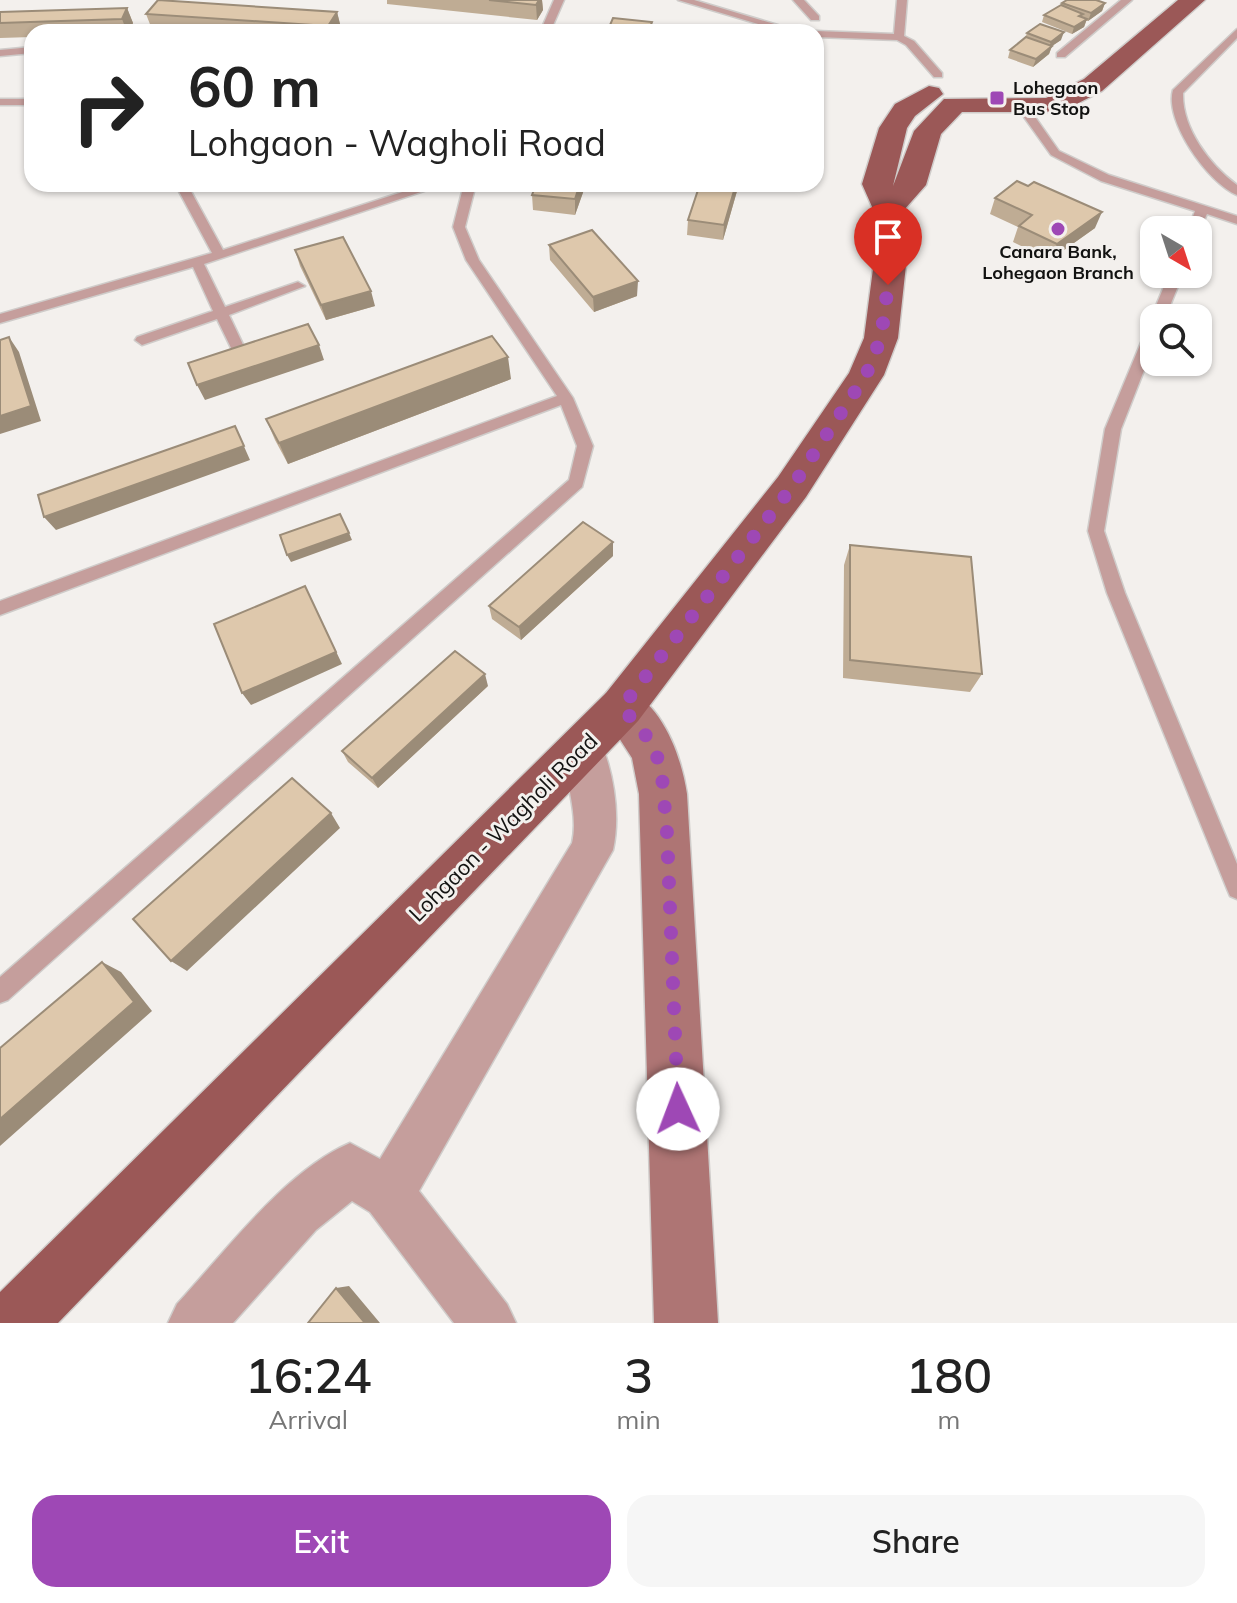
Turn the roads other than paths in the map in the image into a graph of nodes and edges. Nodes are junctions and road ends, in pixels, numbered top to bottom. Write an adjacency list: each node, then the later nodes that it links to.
1 (559, 0): 8 (lane)
2 (683, 0): 9 (lane)
3 (798, 0): 7 (lane)
4 (902, 0): 12 (lane)
5 (1127, 0): 15 (lane)
6 (1193, 0): 17 (main road)
7 (815, 18)
8 (548, 24)
9 (768, 24)
10 (1237, 32): 21 (lane)
11 (824, 34): 12 (lane)
12 (899, 37): 16 (lane)
13 (24, 51): 14 (lane)
14 (0, 53)
15 (1061, 55)
16 (960, 89): 17 (main road); 20 (main road); 38 (main road, Lohgaon - Wagholi Road)
17 (1077, 92): 20 (main road)
18 (0, 102): 19 (lane)
19 (24, 102)
20 (1022, 106): 25 (lane)
21 (1237, 191)
22 (185, 192): 28 (lane)
23 (414, 192): 28 (lane)
24 (468, 192): 36 (lane)
25 (1202, 210): 26 (lane); 27 (lane)
26 (1200, 216)
27 (1237, 220)
28 (220, 255): 29 (lane)
29 (197, 262): 31 (lane); 32 (lane)
30 (298, 286): 31 (lane)
31 (220, 312): 33 (lane); 34 (lane)
32 (0, 319)
33 (142, 340)
34 (240, 353)
35 (1140, 362): 40 (lane)
36 (566, 398): 37 (lane); 41 (lane)
37 (0, 608)
38 (622, 707): 39 (main road, Lohgaon - Wagholi Road); 46 (main road)
39 (583, 746): 42 (street); 43 (main road, Lohgaon - Wagholi Road)
40 (1237, 889)
41 (0, 992)
42 (388, 1194): 44 (street); 45 (street)
43 (14, 1323)
44 (196, 1323)
45 (488, 1323)
46 (686, 1323)

